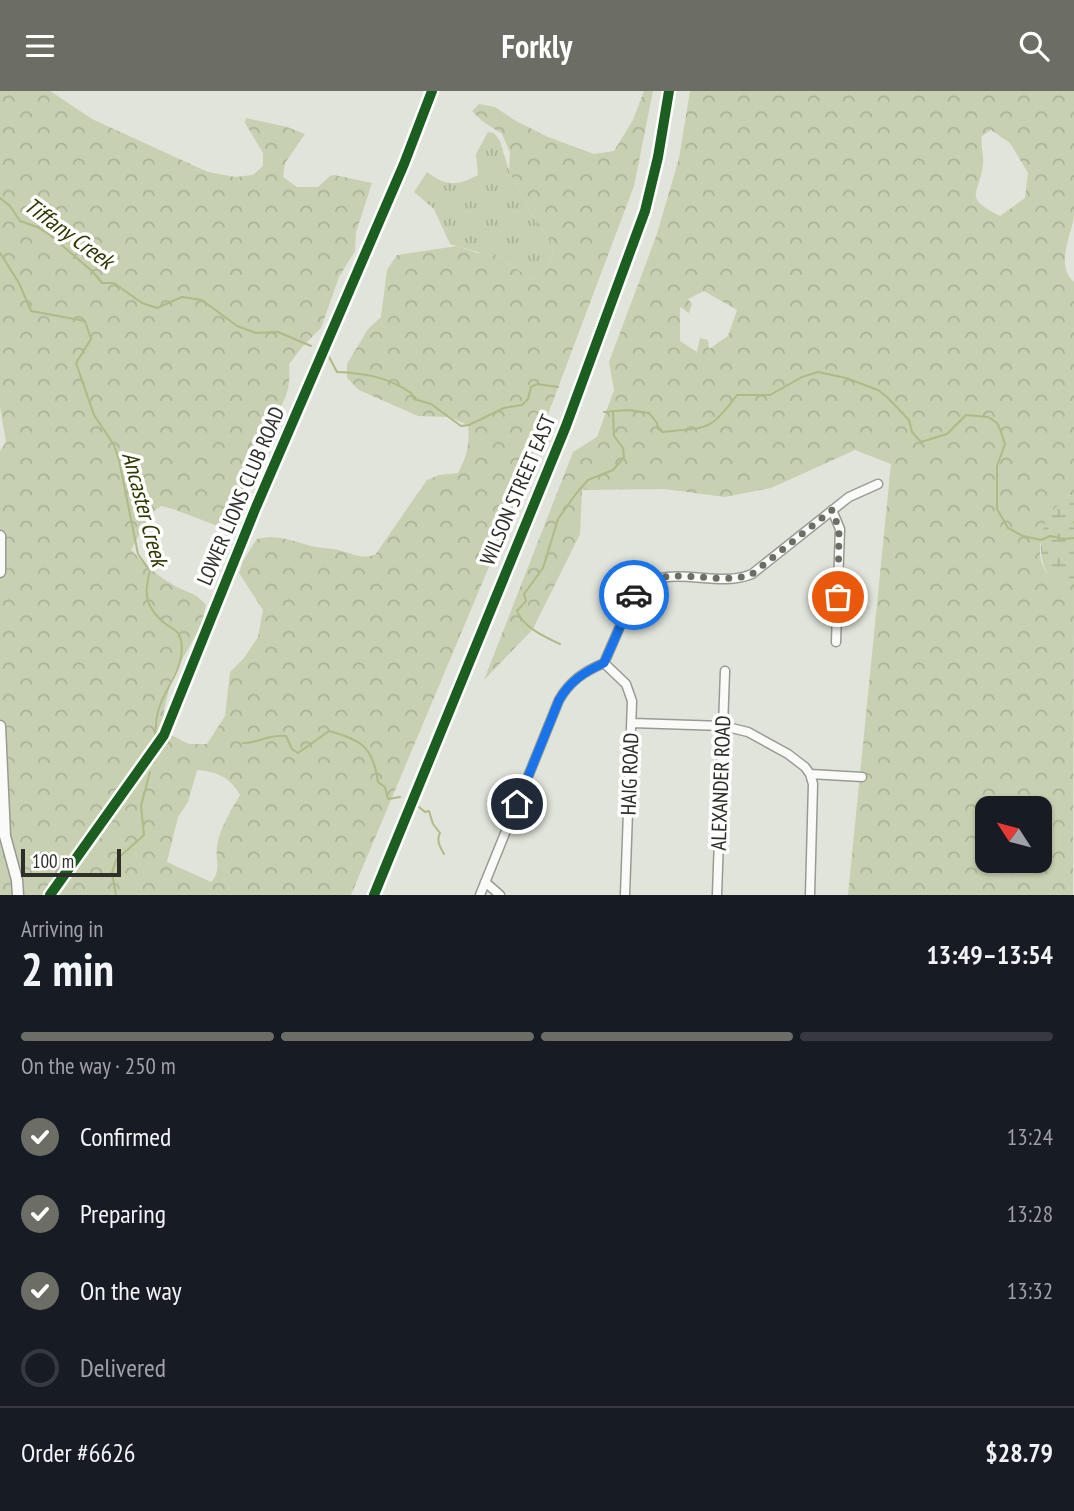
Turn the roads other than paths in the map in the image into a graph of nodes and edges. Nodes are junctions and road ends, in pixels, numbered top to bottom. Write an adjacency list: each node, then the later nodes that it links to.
1 (432, 91): 17 (street, LOWER LIONS CLUB ROAD)
2 (669, 91): 18 (main road, WILSON STREET EAST)
3 (878, 484): 4 (street)
4 (832, 510): 7 (street); 8 (street)
5 (0, 536): 6 (street)
6 (0, 572)
7 (836, 642)
8 (604, 663): 10 (street, HAIG ROAD); 15 (street)
9 (724, 671): 12 (street, ALEXANDER ROAD)
10 (632, 723): 12 (street); 21 (street, HAIG ROAD)
11 (0, 726): 16 (street)
12 (723, 726): 13 (street); 22 (street, ALEXANDER ROAD)
13 (810, 774): 14 (street); 23 (street)
14 (862, 777)
15 (485, 882): 19 (street); 20 (street)
16 (18, 895)
17 (50, 895)
18 (374, 895)
19 (480, 895)
20 (500, 895)
21 (625, 895)
22 (717, 895)
23 (810, 895)

